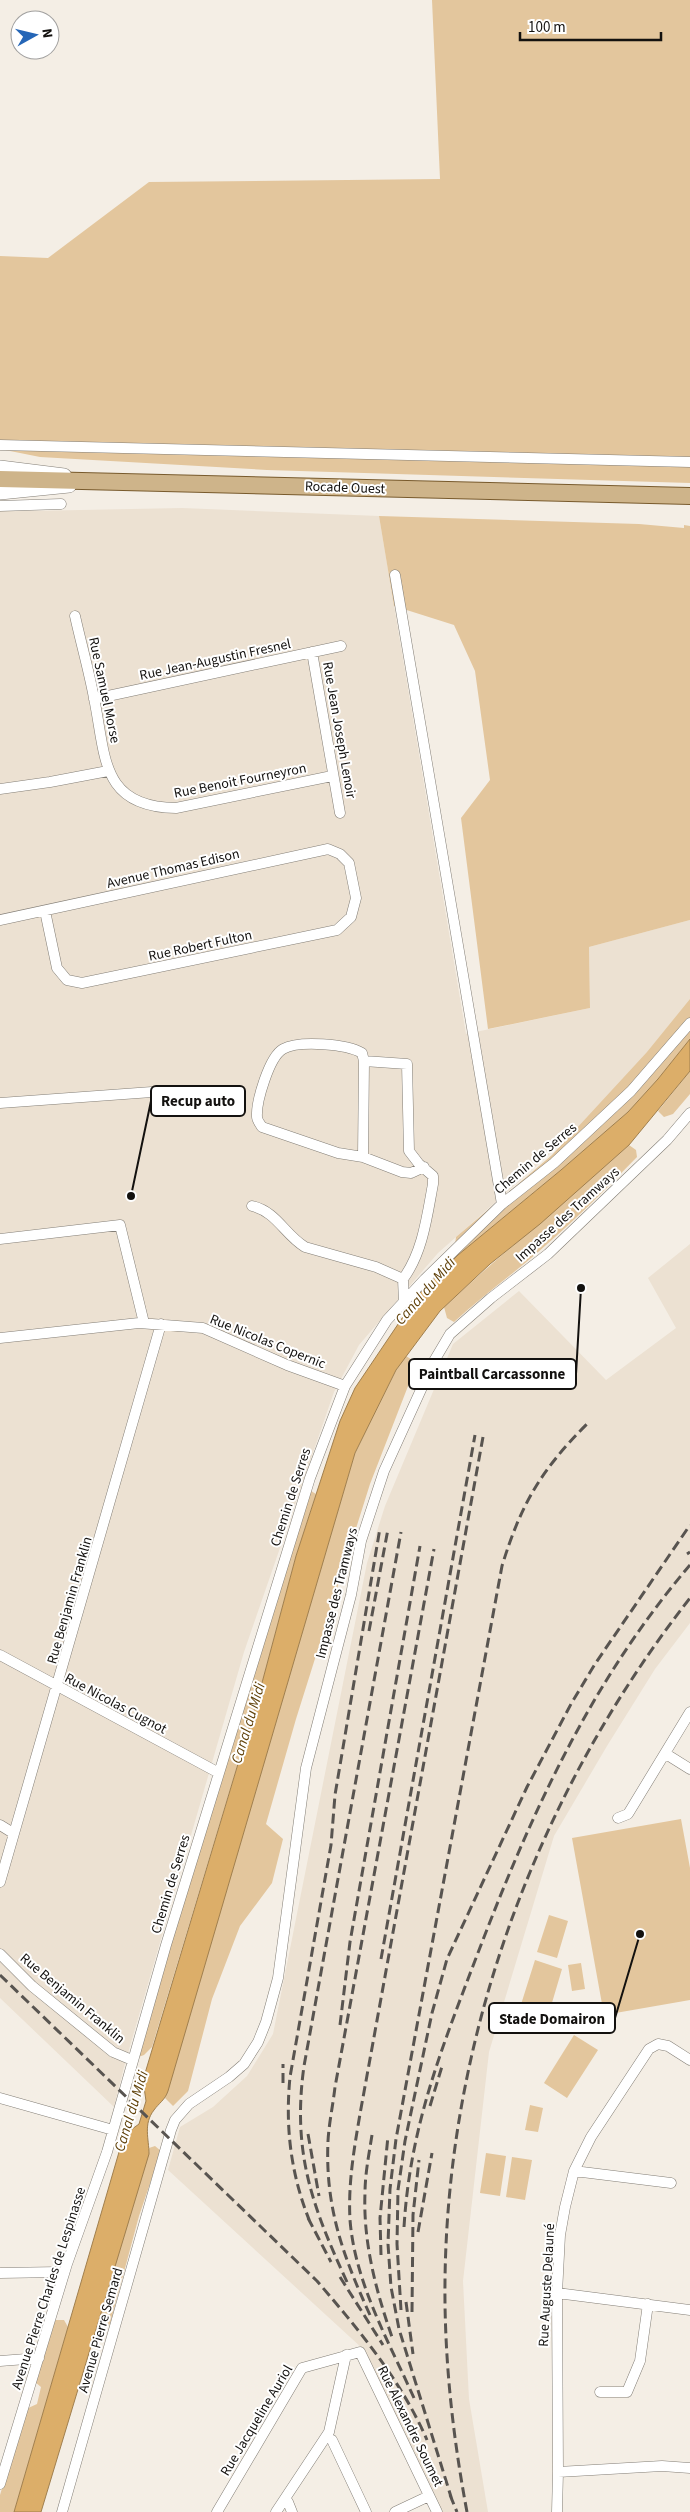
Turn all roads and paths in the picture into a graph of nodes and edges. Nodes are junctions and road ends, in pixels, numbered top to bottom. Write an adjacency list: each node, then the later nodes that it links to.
1 (0, 445): 2 (street)
2 (690, 462)
3 (0, 468): 5 (main road)
4 (0, 479): 5 (main road, Rocade Ouest)
5 (93, 481): 6 (main road); 7 (main road, Rocade Ouest)
6 (0, 492)
7 (690, 496)
8 (61, 504): 9 (street)
9 (0, 506)
10 (395, 575): 29 (street)
11 (75, 616): 14 (street, Rue Samuel Morse)
12 (341, 646): 13 (street, Rue Jean-Augustin Fresnel)
13 (312, 652): 14 (street, Rue Jean-Augustin Fresnel); 16 (street, Rue Jean Joseph Lenoir)
14 (94, 699): 15 (street, Rue Samuel Morse)
15 (108, 770): 16 (street, Rue Benoit Fourneyron); 17 (street)
16 (332, 776): 18 (street, Rue Jean Joseph Lenoir)
17 (0, 789)
18 (340, 813)
19 (349, 863): 20 (street, Avenue Thomas Edison); 20 (street, Rue Robert Fulton)
20 (45, 911): 21 (street, Avenue Thomas Edison)
21 (0, 920)
22 (690, 1023): 29 (street, Chemin de Serres)
23 (364, 1061): 27 (street); 27 (street); 28 (street)
24 (152, 1092): 25 (street)
25 (0, 1103)
26 (690, 1113): 54 (street, Impasse des Tramways)
27 (363, 1157): 28 (street)
28 (424, 1167): 32 (street)
29 (502, 1204): 33 (street, Chemin de Serres)
30 (252, 1206): 32 (street)
31 (0, 1239): 34 (street)
32 (403, 1279): 33 (street)
33 (404, 1302): 37 (street, Chemin de Serres)
34 (144, 1323): 35 (street, Rue Nicolas Copernic); 36 (street, Rue Nicolas Copernic)
35 (161, 1324): 37 (street, Rue Nicolas Copernic); 39 (street, Rue Benjamin Franklin)
36 (0, 1338)
37 (345, 1386): 43 (street, Chemin de Serres)
38 (0, 1655): 39 (street, Rue Nicolas Cugnot)
39 (58, 1687): 43 (street, Rue Nicolas Cugnot); 46 (street, Rue Benjamin Franklin)
40 (690, 1712): 41 (street)
41 (666, 1754): 42 (street); 44 (street)
42 (690, 1769)
43 (219, 1774): 49 (street, Chemin de Serres)
44 (618, 1818)
45 (0, 1825): 46 (street)
46 (13, 1833): 47 (street, Rue Benjamin Franklin)
47 (0, 1882)
48 (0, 1954): 49 (street, Rue Benjamin Franklin)
49 (132, 2060): 52 (street, Chemin de Serres)
50 (690, 2060): 55 (street, Rue Auguste Delauné)
51 (0, 2098): 53 (street)
52 (121, 2101): 53 (street, Avenue Pierre Charles de Lespinasse)
53 (114, 2130): 58 (street, Avenue Pierre Charles de Lespinasse)
54 (163, 2156): 73 (street, Avenue Pierre Semard)
55 (574, 2171): 56 (street); 59 (street, Rue Auguste Delauné)
56 (671, 2184)
57 (0, 2273): 58 (street)
58 (64, 2274): 64 (street, Avenue Pierre Charles de Lespinasse)
59 (557, 2293): 60 (street); 69 (street, Rue Auguste Delauné)
60 (648, 2304): 61 (street); 66 (street)
61 (690, 2310)
62 (360, 2352): 63 (street, Rue Jacqueline Auriol); 71 (street, Rue Alexandre Soumet)
63 (346, 2355): 74 (street, Rue Jacqueline Auriol); 75 (street)
64 (39, 2358): 65 (street); 70 (street, Avenue Pierre Charles de Lespinasse)
65 (0, 2361)
66 (600, 2392)
67 (332, 2440): 77 (street)
68 (690, 2468): 69 (street)
69 (558, 2472): 80 (street, Rue Auguste Delauné)
70 (0, 2484)
71 (429, 2496): 78 (street); 79 (street, Rue Alexandre Soumet)
72 (288, 2502): 76 (street)
73 (62, 2512)
74 (217, 2512)
75 (276, 2512)
76 (292, 2512)
77 (366, 2512)
78 (395, 2512)
79 (437, 2512)
80 (557, 2512)

